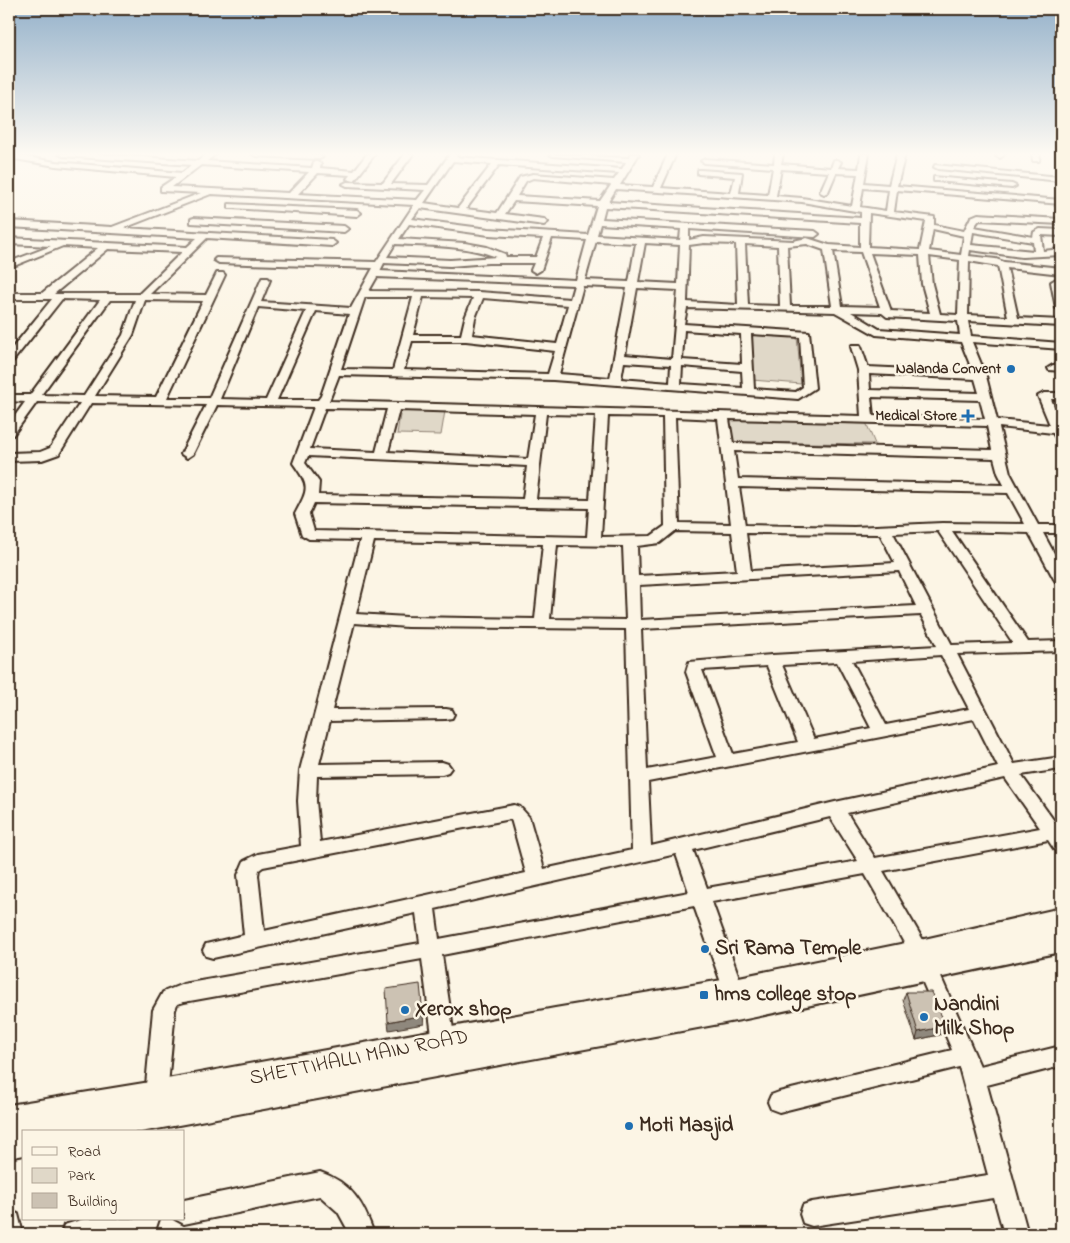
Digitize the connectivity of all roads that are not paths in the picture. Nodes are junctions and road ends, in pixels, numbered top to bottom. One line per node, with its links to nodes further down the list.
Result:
1 (159, 212): 30 (street)
2 (217, 212): 20 (street)
3 (324, 212): 15 (street)
4 (413, 212): 21 (street)
5 (468, 212): 17 (street)
6 (502, 212): 17 (street)
7 (551, 212): 17 (street); 34 (street)
8 (599, 212): 22 (street)
9 (711, 212): 18 (street)
10 (865, 212): 23 (street)
11 (873, 212): 16 (street)
12 (982, 212): 31 (street)
13 (1013, 212): 19 (street)
14 (1042, 212): 19 (street)
15 (357, 213): 29 (street)
16 (890, 214): 28 (street)
17 (499, 216)
18 (819, 218): 23 (street); 44 (street)
19 (1044, 220): 24 (street)
20 (194, 221): 26 (street); 32 (street)
21 (407, 221): 34 (street); 42 (street)
22 (597, 221): 27 (street); 37 (street)
23 (865, 221): 50 (street)
24 (1061, 221)
25 (9, 224): 30 (street)
26 (265, 224): 29 (street); 38 (street)
27 (686, 226): 44 (street); 45 (street)
28 (929, 226): 31 (street); 54 (street)
29 (344, 229): 53 (street)
30 (110, 230): 32 (street)
31 (968, 232): 40 (street); 49 (street)
32 (159, 233): 36 (street)
33 (1061, 233): 40 (street)
34 (537, 234): 35 (street)
35 (549, 234): 37 (street); 59 (street)
36 (204, 236): 38 (street); 51 (street)
37 (592, 237): 39 (street); 68 (street)
38 (250, 239): 53 (street)
39 (640, 240): 45 (street); 69 (street)
40 (1038, 240): 55 (street)
41 (9, 241): 46 (street)
42 (393, 241): 56 (street); 62 (street)
43 (740, 241): 45 (street); 47 (street); 86 (street)
44 (822, 242): 47 (street); 50 (street); 89 (street)
45 (684, 243): 70 (street)
46 (64, 244): 48 (street); 60 (street)
47 (782, 244): 88 (street)
48 (106, 246): 51 (street); 75 (street)
49 (966, 247): 55 (street); 57 (street)
50 (864, 248): 54 (street); 90 (street)
51 (188, 250): 78 (street)
52 (1061, 252): 55 (street)
53 (324, 253): 58 (street); 62 (street)
54 (924, 253): 57 (street); 92 (street)
55 (1040, 254)
56 (492, 258): 59 (street); 62 (street)
57 (965, 258): 61 (street); 93 (street)
58 (219, 260)
59 (537, 264): 66 (street)
60 (9, 265)
61 (1002, 265): 63 (street); 94 (street)
62 (378, 266): 66 (street); 71 (street)
63 (1061, 272)
64 (220, 275): 79 (street)
65 (265, 280): 83 (street)
66 (535, 281): 68 (street); 80 (street)
67 (1056, 282): 87 (street)
68 (579, 283): 69 (street); 81 (street)
69 (632, 285): 70 (street); 104 (street)
70 (682, 288): 84 (street)
71 (363, 294): 72 (street); 91 (street)
72 (419, 294): 73 (street); 98 (street)
73 (479, 295): 80 (street); 99 (street)
74 (12, 296): 75 (street); 82 (street)
75 (45, 296): 76 (street)
76 (60, 296): 77 (street); 105 (street)
77 (107, 297): 78 (street); 121 (street)
78 (142, 297): 79 (street); 122 (street)
79 (209, 298): 123 (street)
80 (528, 300): 81 (street)
81 (574, 302): 103 (street)
82 (9, 304)
83 (254, 304): 85 (street); 124 (street)
84 (682, 305): 86 (street); 96 (street)
85 (312, 308): 91 (street); 125 (street)
86 (743, 308): 88 (street)
87 (1061, 308)
88 (785, 309): 89 (street)
89 (838, 310): 90 (street); 100 (street)
90 (886, 310): 92 (street)
91 (355, 311): 109 (street)
92 (936, 318): 93 (street)
93 (963, 319): 94 (street); 100 (street)
94 (1014, 322): 95 (street)
95 (1061, 323)
96 (679, 327): 97 (street); 106 (street)
97 (746, 330): 107 (street); 117 (street)
98 (408, 338): 99 (street); 110 (street)
99 (466, 338): 103 (street)
100 (966, 338): 101 (street); 111 (street)
101 (1061, 346)
102 (856, 347): 108 (street)
103 (561, 348): 112 (street)
104 (620, 358): 106 (street); 113 (street)
105 (9, 359)
106 (676, 362): 107 (street); 114 (street)
107 (748, 368): 115 (street)
108 (863, 370): 111 (street); 116 (street)
109 (334, 372): 110 (street); 126 (street)
110 (398, 373): 112 (street)
111 (980, 376): 119 (street)
112 (553, 377): 113 (street)
113 (615, 382): 114 (street)
114 (675, 387): 115 (street)
115 (749, 393): 117 (street)
116 (865, 393): 119 (street); 133 (street)
117 (798, 396): 132 (street)
118 (1061, 396): 136 (street)
119 (986, 397): 134 (street)
120 (9, 398): 121 (street)
121 (33, 399): 122 (street); 135 (street)
122 (87, 400): 123 (street); 142 (street)
123 (160, 401): 124 (street)
124 (213, 402): 125 (street); 139 (street)
125 (270, 404): 126 (street)
126 (321, 404): 127 (street); 138 (street)
127 (394, 406): 128 (street); 141 (street)
128 (541, 410): 129 (street); 143 (street)
129 (602, 412): 130 (street); 148 (street)
130 (668, 414): 131 (street); 149 (street)
131 (723, 416): 132 (street); 137 (street)
132 (802, 418): 133 (street)
133 (867, 420): 134 (street)
134 (993, 423): 136 (street); 140 (street)
135 (9, 432)
136 (1060, 432)
137 (727, 447): 140 (street); 144 (street)
138 (303, 452): 141 (street); 146 (street)
139 (187, 454)
140 (1000, 454): 145 (street)
141 (380, 455): 143 (street)
142 (9, 457)
143 (535, 463): 147 (street)
144 (732, 483): 145 (street); 151 (street)
145 (1012, 488): 152 (street)
146 (310, 499): 147 (street); 155 (street)
147 (529, 502): 148 (street)
148 (596, 504): 157 (street)
149 (672, 527): 151 (street); 158 (street)
150 (942, 527): 152 (street); 154 (street); 168 (street)
151 (737, 528): 154 (street); 160 (street)
152 (1034, 529): 153 (street); 161 (street)
153 (1061, 529)
154 (884, 530): 159 (street)
155 (368, 537): 156 (street); 164 (street)
156 (550, 541): 157 (street); 165 (street)
157 (594, 542): 158 (street)
158 (630, 542): 162 (street)
159 (902, 567): 160 (street); 163 (street)
160 (745, 576): 162 (street)
161 (1061, 579)
162 (632, 581): 166 (street)
163 (924, 610): 166 (street); 169 (street)
164 (348, 618): 165 (street); 174 (street)
165 (542, 624): 166 (street)
166 (632, 625): 182 (street)
167 (1061, 646): 168 (street)
168 (1023, 647): 169 (street)
169 (945, 650): 170 (street); 172 (street)
170 (842, 656): 171 (street); 175 (street)
171 (772, 660): 176 (street); 177 (street)
172 (979, 713): 175 (street); 181 (street)
173 (446, 714): 174 (street)
174 (323, 716): 180 (street)
175 (881, 731): 176 (street)
176 (808, 745): 177 (street)
177 (727, 761): 182 (street)
178 (1061, 763): 181 (street)
179 (442, 768): 180 (street)
180 (309, 770): 186 (street)
181 (1009, 771): 183 (street); 184 (street)
182 (639, 778): 187 (street)
183 (835, 809): 185 (street); 188 (street)
184 (1058, 836): 188 (street)
185 (682, 845): 187 (street); 190 (street)
186 (312, 850): 189 (street); 194 (street)
187 (642, 855): 189 (street)
188 (870, 865): 190 (street); 197 (street)
189 (537, 878): 191 (street)
190 (700, 897): 195 (street); 198 (street)
191 (424, 903): 194 (street); 195 (street)
192 (1061, 919): 197 (main road, SHETTIHALLI MAIN ROAD)
193 (1061, 940): 197 (main road, SHETTIHALLI MAIN ROAD)
194 (255, 941): 196 (street)
195 (432, 949): 199 (street); 203 (street)
196 (213, 950)
197 (924, 961): 198 (main road, SHETTIHALLI MAIN ROAD); 200 (street); 206 (main road, SHETTIHALLI MAIN ROAD)
198 (734, 991): 199 (main road, SHETTIHALLI MAIN ROAD)
199 (444, 1043): 203 (main road, SHETTIHALLI MAIN ROAD)
200 (965, 1056): 202 (street); 204 (street)
201 (1061, 1056): 202 (street)
202 (974, 1078): 209 (street)
203 (156, 1096): 205 (main road, SHETTIHALLI MAIN ROAD)
204 (778, 1102)
205 (9, 1120)
206 (72, 1130)
207 (22, 1139): 208 (main road)
208 (9, 1142)
209 (1002, 1185): 211 (street); 217 (street)
210 (185, 1212): 216 (street)
211 (812, 1214)
212 (142, 1220): 215 (street)
213 (9, 1222): 214 (street)
214 (11, 1234)
215 (73, 1234)
216 (362, 1234)
217 (1016, 1234)

